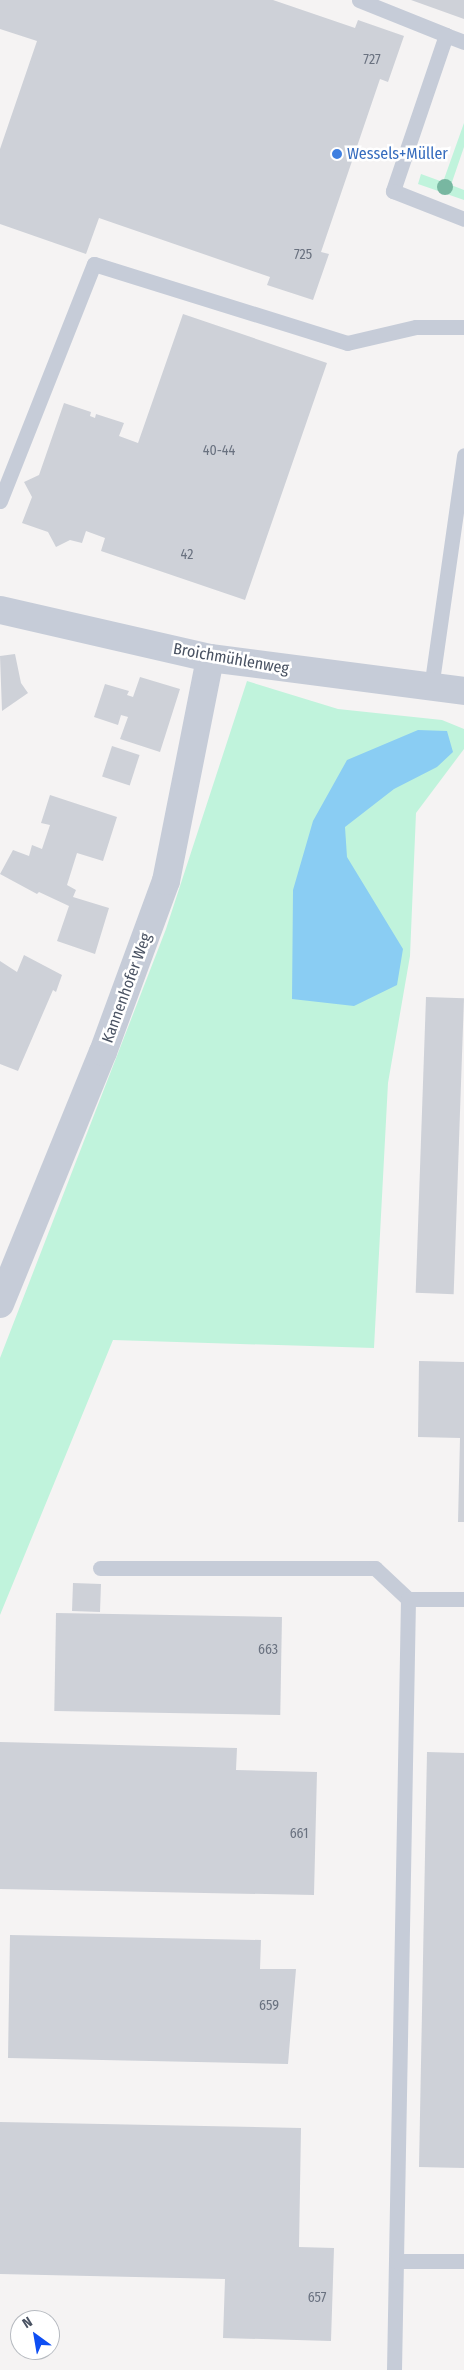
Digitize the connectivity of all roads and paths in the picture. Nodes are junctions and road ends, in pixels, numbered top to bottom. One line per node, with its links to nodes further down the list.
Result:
1 (360, 0): 2 (lane)
2 (446, 35): 3 (lane); 4 (lane)
3 (464, 42)
4 (464, 219)
5 (464, 327): 7 (lane)
6 (464, 455): 10 (lane)
7 (0, 501)
8 (0, 610): 9 (street, Broichmühlenweg)
9 (210, 658): 10 (street, Broichmühlenweg); 12 (street, Kannenhofer Weg)
10 (430, 688): 11 (street, Broichmühlenweg)
11 (464, 691)
12 (0, 1304)
13 (100, 1568): 14 (lane)
14 (408, 1599): 15 (lane); 16 (lane)
15 (464, 1599)
16 (396, 2261): 17 (lane); 18 (lane)
17 (464, 2261)
18 (394, 2370)

